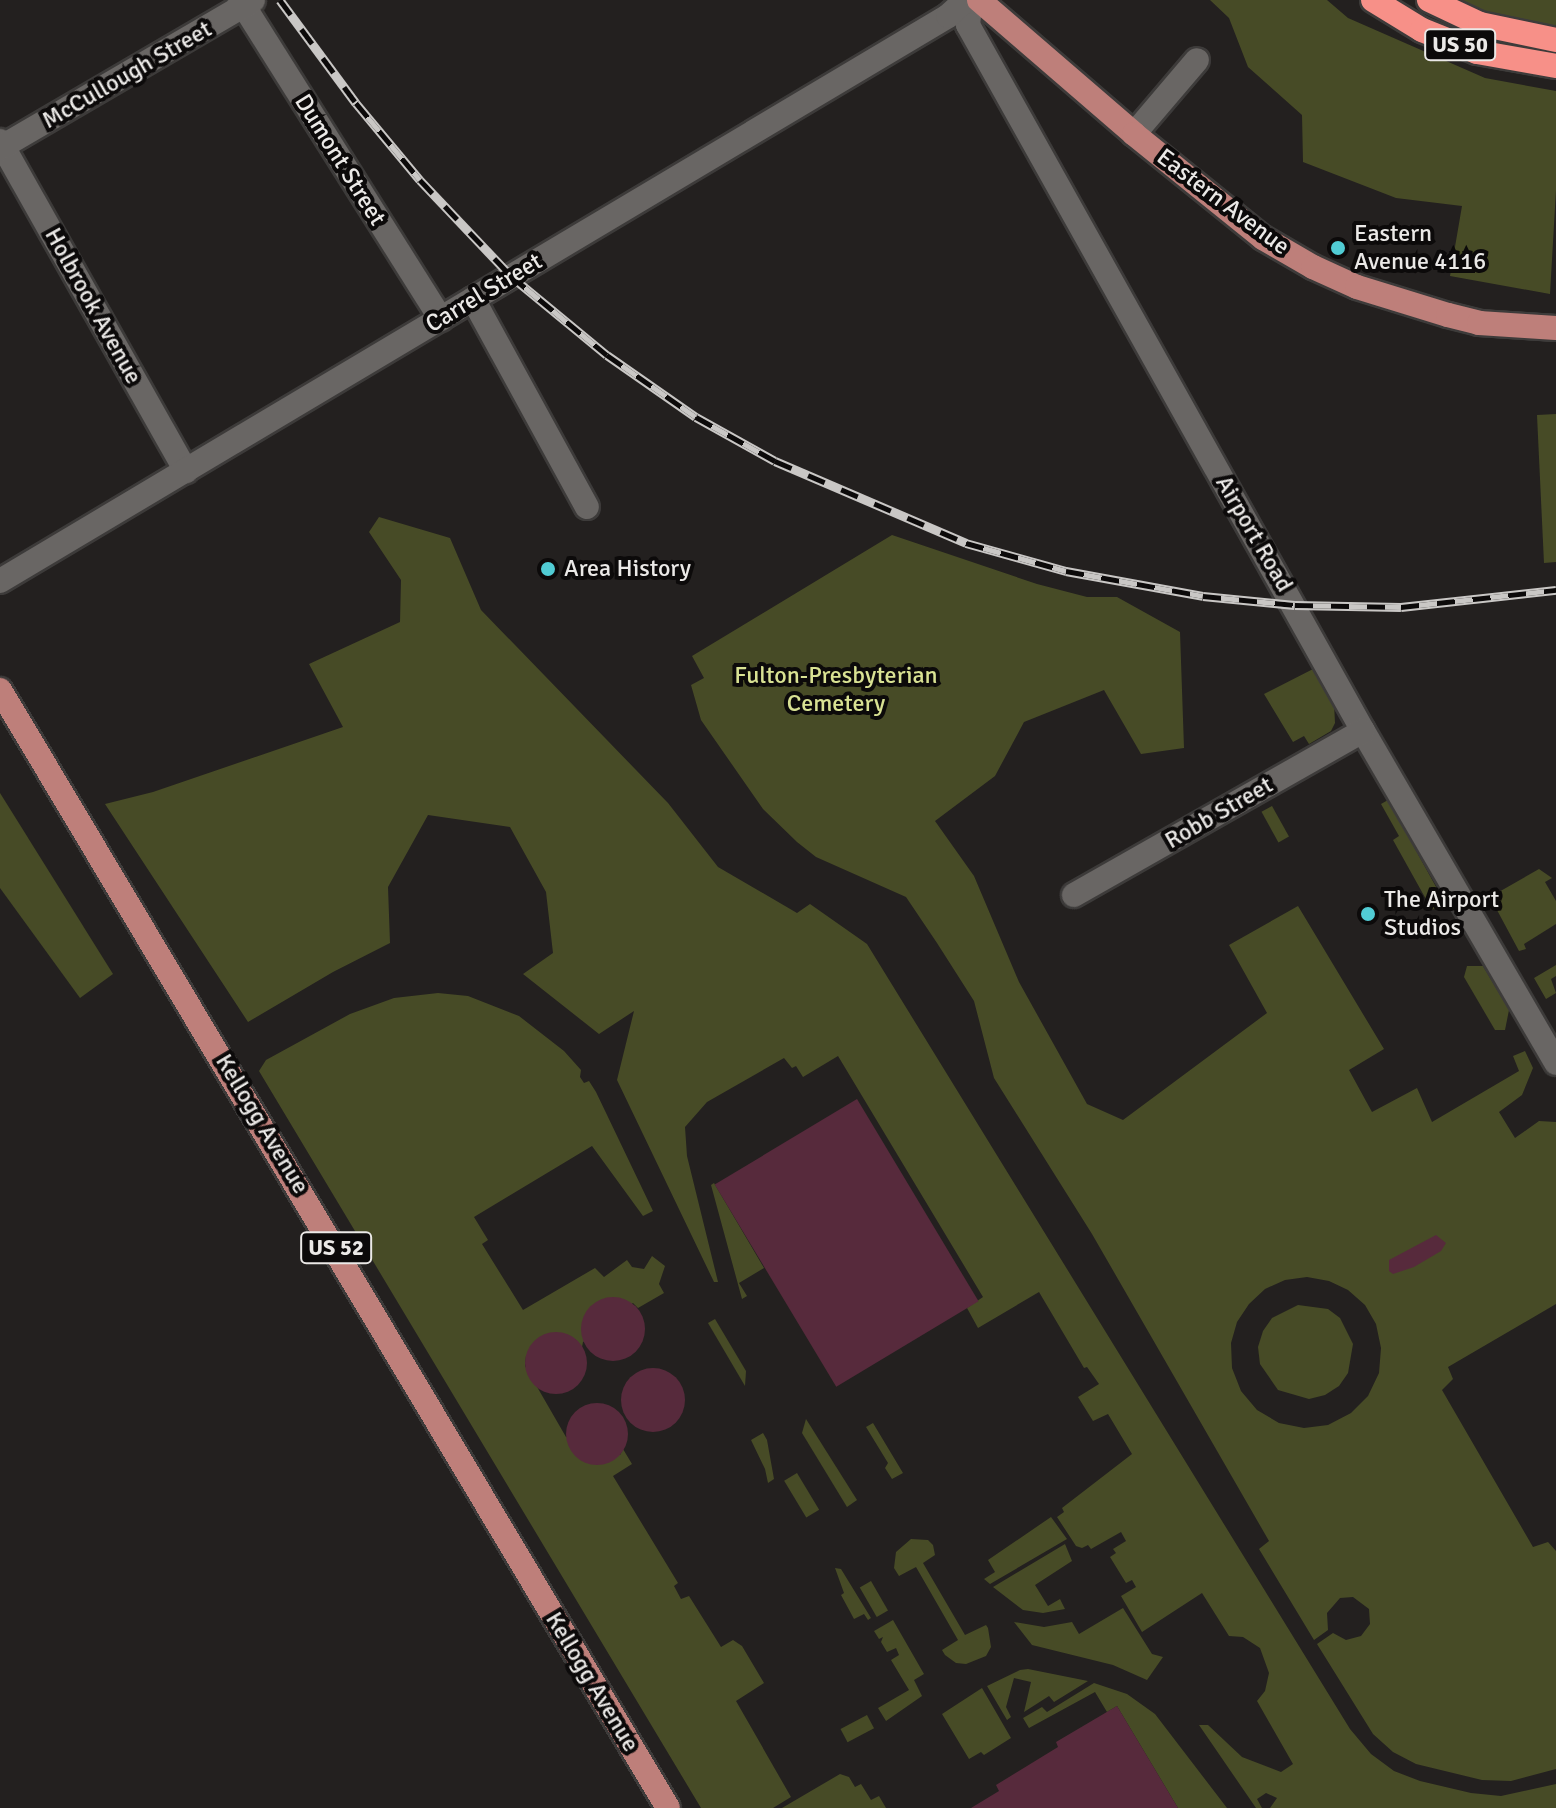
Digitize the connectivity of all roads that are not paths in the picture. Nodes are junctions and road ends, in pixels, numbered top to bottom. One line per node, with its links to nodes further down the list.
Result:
1 (968, 0): 11 (street, Carrel Street); 18 (street, Airport Road)
2 (979, 0): 9 (main road, Eastern Avenue)
3 (1373, 0): 8 (highway, US 50)
4 (1429, 0): 6 (highway, US 50)
5 (246, 2): 10 (street, McCullough Street); 12 (street, Dumont Street)
6 (1556, 40)
7 (1197, 60): 9 (street)
8 (1556, 66)
9 (1134, 134): 13 (main road, Eastern Avenue)
10 (1, 145): 14 (street, Holbrook Avenue)
11 (473, 299): 12 (street, Carrel Street); 15 (street)
12 (441, 319): 14 (street, Carrel Street)
13 (1556, 328)
14 (186, 471): 16 (street, Carrel Street)
15 (587, 507)
16 (0, 581)
17 (0, 690): 21 (main road, Kellogg Avenue / US 52)
18 (1363, 731): 19 (street, Robb Street); 20 (street, Airport Road)
19 (1074, 895)
20 (1556, 1063)
21 (668, 1808)

